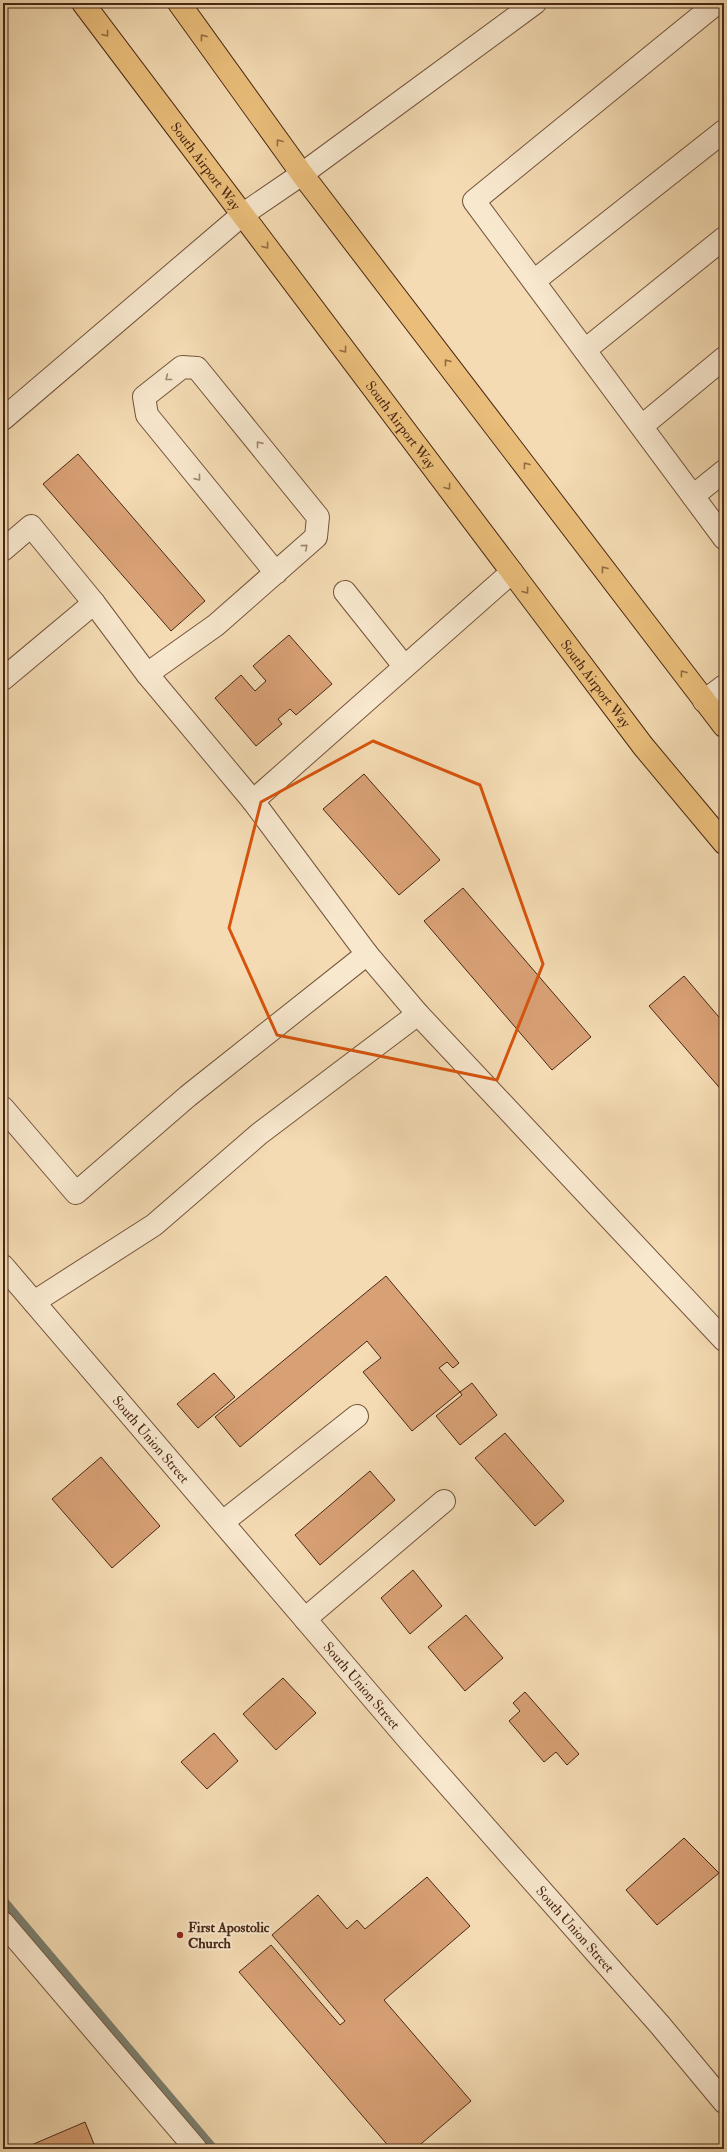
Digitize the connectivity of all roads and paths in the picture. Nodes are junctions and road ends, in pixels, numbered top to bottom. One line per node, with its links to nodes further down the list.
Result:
1 (83, 3): 7 (main road, South Airport Way, one-way to 7)
2 (179, 3): 6 (main road, one-way to 2)
3 (535, 3): 6 (street)
4 (717, 3): 9 (street)
5 (724, 131): 9 (street)
6 (302, 174): 7 (street); 26 (main road, one-way to 6)
7 (242, 215): 12 (street); 18 (main road, South Airport Way, one-way to 18)
8 (724, 238): 10 (street)
9 (534, 281): 10 (street)
10 (585, 350): 13 (street)
11 (724, 358): 13 (street)
12 (3, 420)
13 (642, 426): 15 (street)
14 (724, 471): 15 (street)
15 (693, 496): 16 (street)
16 (724, 538)
17 (3, 550): 21 (street)
18 (512, 572): 22 (street); 29 (main road, South Airport Way, one-way to 29)
19 (276, 573): 19 (street, one-way to 19); 24 (street)
20 (345, 592): 22 (street)
21 (94, 603): 23 (street); 24 (street)
22 (404, 666): 28 (street)
23 (6, 671)
24 (147, 674): 28 (street)
25 (724, 686): 26 (street)
26 (704, 701): 27 (main road)
27 (724, 726)
28 (253, 801): 30 (street)
29 (724, 843)
30 (367, 954): 31 (street); 32 (street)
31 (418, 1014): 34 (street); 35 (street)
32 (3, 1108)
33 (3, 1266): 34 (street, South Union Street)
34 (34, 1302): 38 (street, South Union Street)
35 (724, 1340)
36 (357, 1416): 38 (street)
37 (444, 1501): 39 (street)
38 (223, 1522): 39 (street, South Union Street)
39 (305, 1619): 41 (street, South Union Street)
40 (3, 1923): 42 (street)
41 (724, 2102)
42 (196, 2149)

